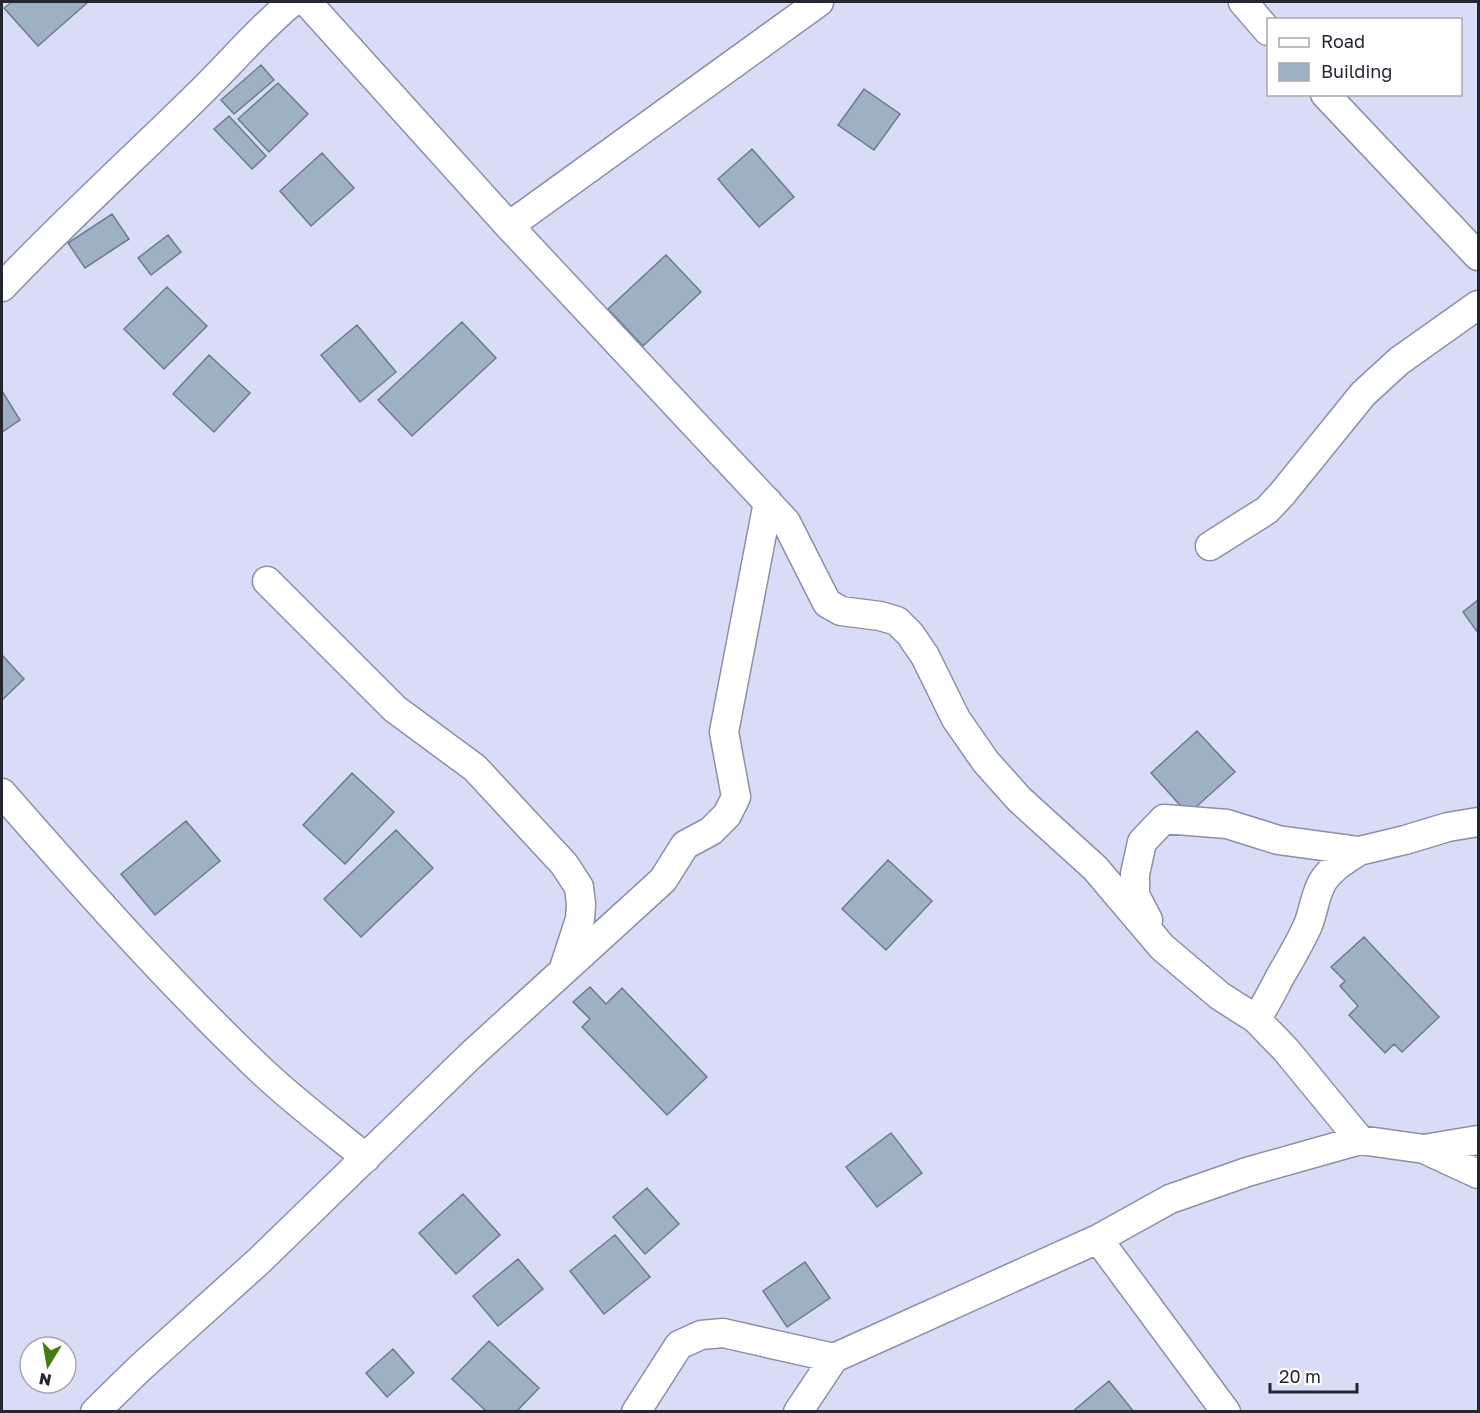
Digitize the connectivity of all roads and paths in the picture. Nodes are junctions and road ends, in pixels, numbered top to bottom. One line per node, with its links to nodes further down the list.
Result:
1 (292, 2): 9 (street)
2 (308, 2): 7 (street)
3 (819, 2): 7 (street)
4 (1243, 2): 5 (street)
5 (1267, 29)
6 (1327, 96): 8 (street)
7 (509, 226): 11 (street)
8 (1479, 256)
9 (2, 287)
10 (1479, 305): 12 (street)
11 (768, 502): 17 (street); 18 (street)
12 (1210, 546)
13 (267, 581): 18 (street)
14 (2, 793): 23 (street)
15 (1479, 822): 16 (street)
16 (1359, 851): 17 (street); 19 (street)
17 (1162, 946): 19 (street)
18 (563, 970): 23 (street)
19 (1256, 1019): 20 (street)
20 (1359, 1140): 22 (street); 25 (street)
21 (1479, 1140): 22 (street)
22 (1424, 1149): 24 (street)
23 (366, 1158): 27 (street)
24 (1479, 1174)
25 (1098, 1239): 26 (street); 30 (street)
26 (834, 1358): 28 (street); 29 (street)
27 (94, 1412)
28 (636, 1412)
29 (798, 1412)
30 (1226, 1412)

